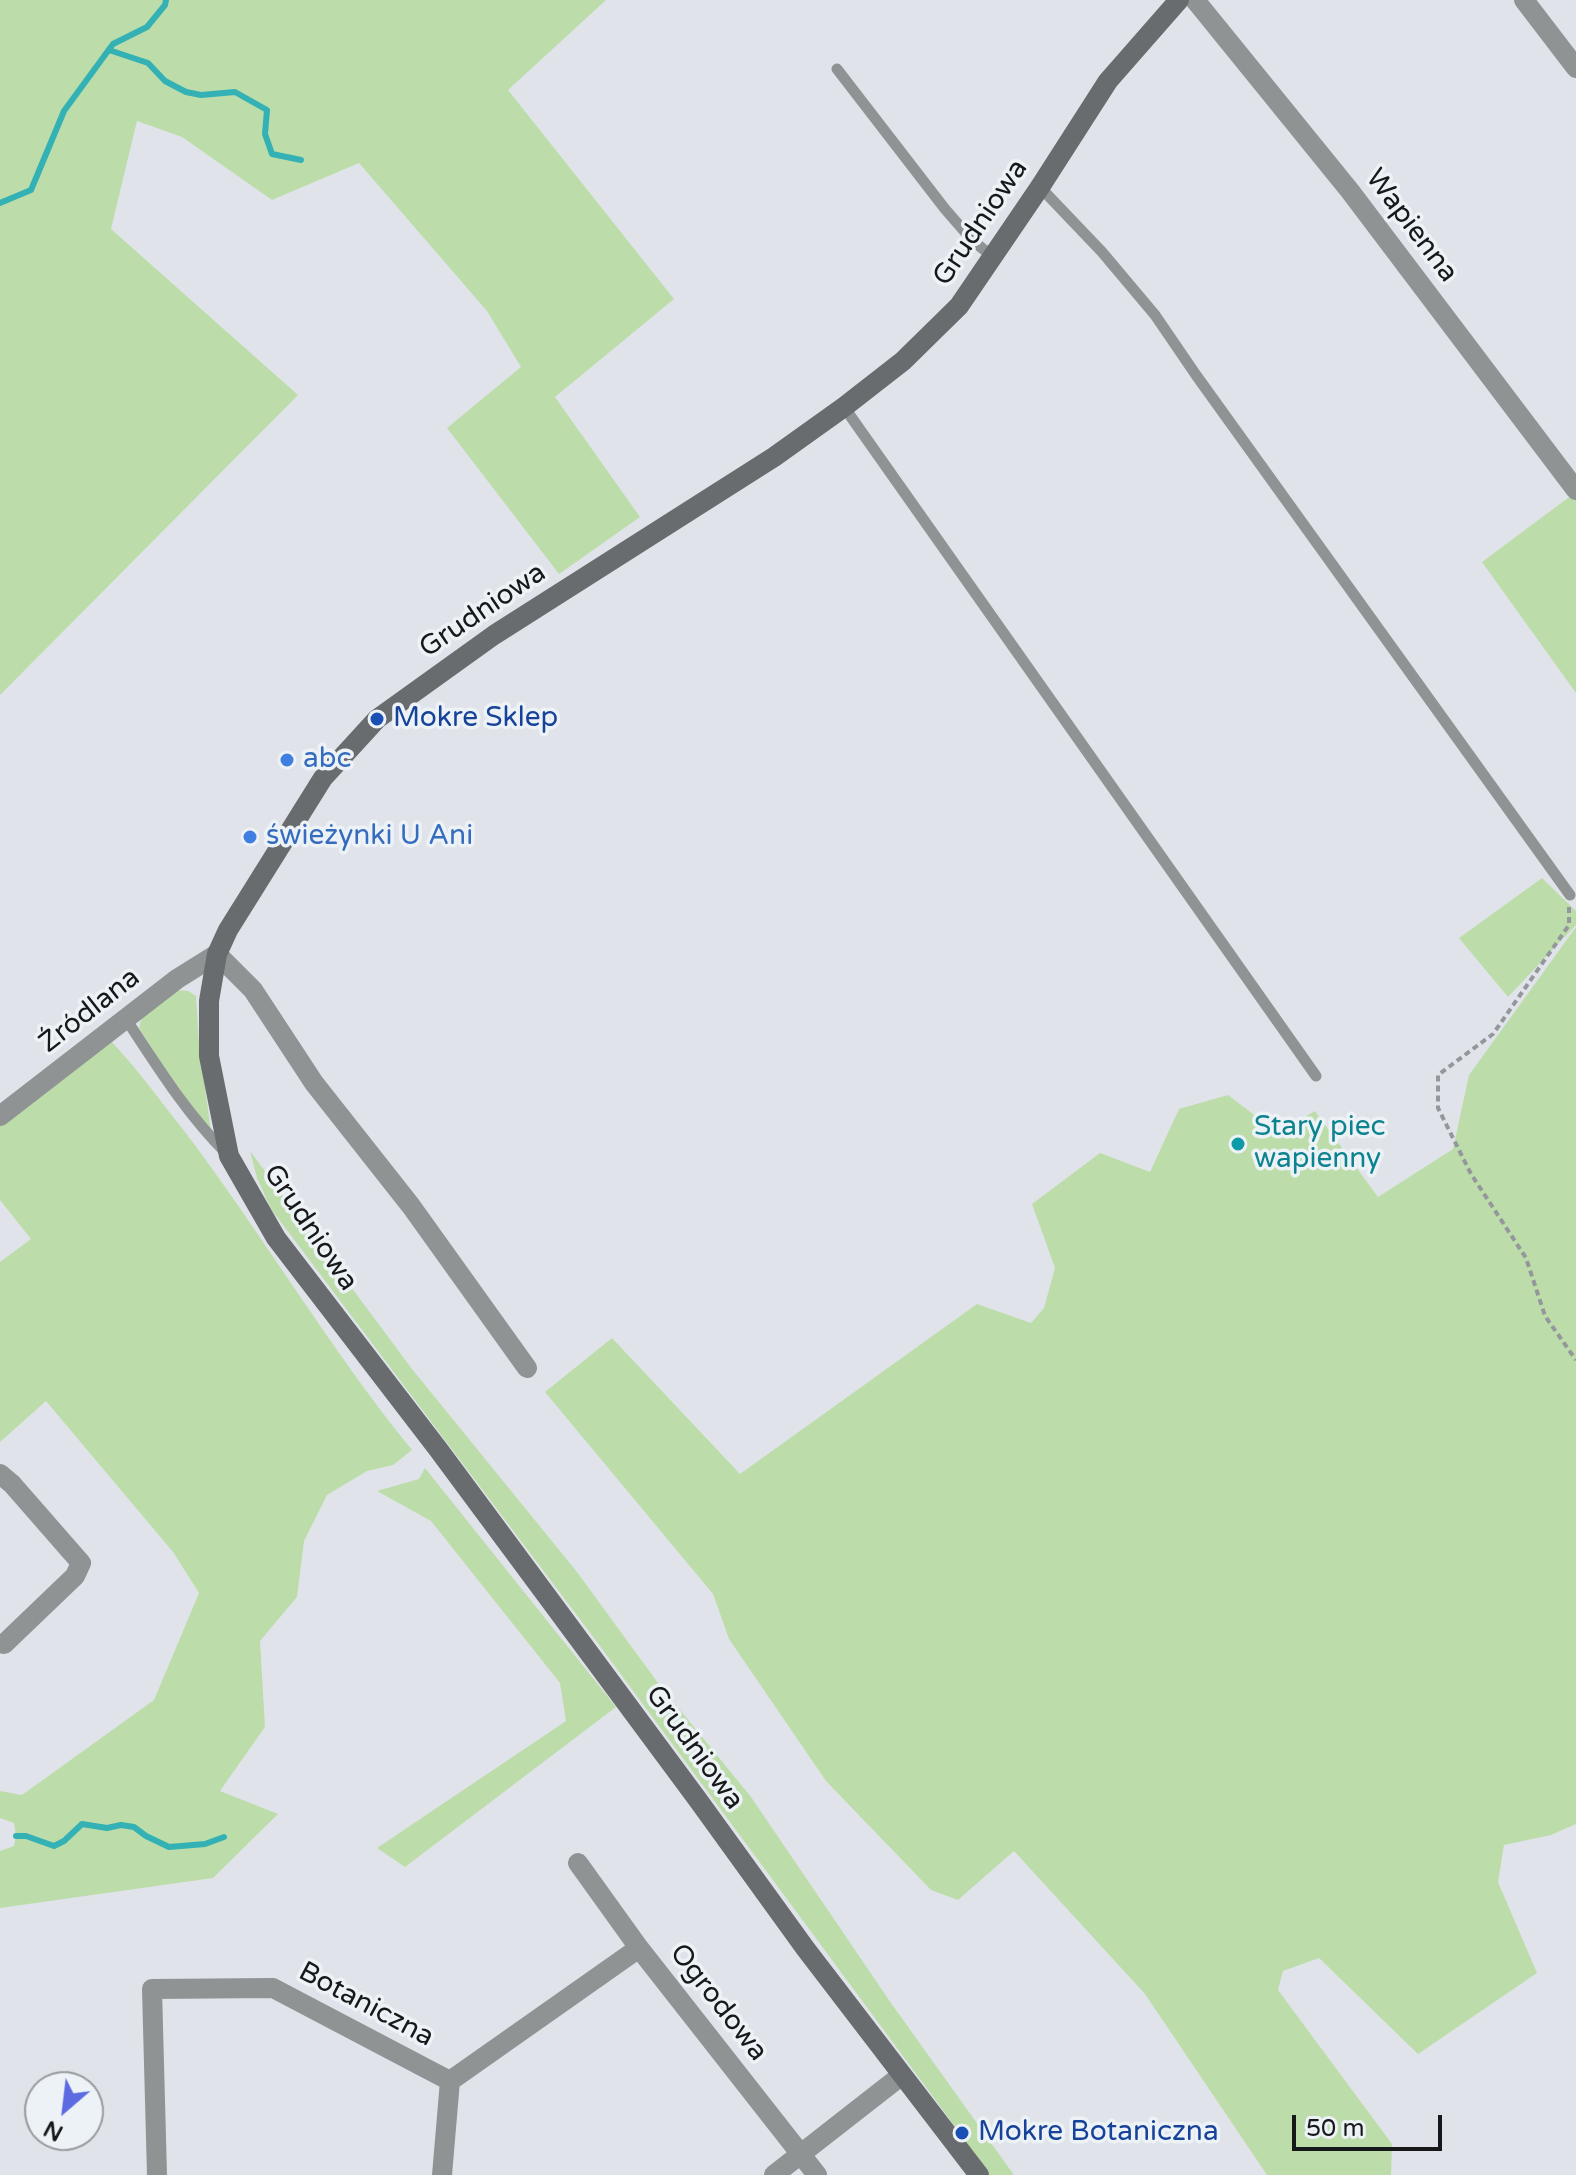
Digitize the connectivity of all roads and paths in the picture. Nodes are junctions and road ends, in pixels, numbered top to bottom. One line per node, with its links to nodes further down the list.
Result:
1 (1179, 0): 6 (street, Grudniowa)
2 (1195, 0): 9 (street, Wapienna)
3 (1524, 0): 4 (street)
4 (1576, 68)
5 (837, 69): 7 (lane)
6 (1040, 187): 7 (street, Grudniowa); 10 (lane)
7 (993, 257): 8 (street, Grudniowa)
8 (844, 407): 11 (street, Grudniowa); 13 (lane)
9 (1576, 490)
10 (1570, 895): 16 (path)
11 (217, 954): 12 (street, Źródlana); 15 (street, Grudniowa); 17 (street)
12 (126, 1019): 14 (street, Źródlana); 15 (lane)
13 (1316, 1076)
14 (0, 1116)
15 (229, 1156): 22 (street, Grudniowa)
16 (1576, 1360)
17 (527, 1368)
18 (0, 1474): 19 (street)
19 (4, 1644)
20 (578, 1863): 21 (street, Ogrodowa)
21 (639, 1948): 23 (street, Botaniczna); 24 (street, Ogrodowa)
22 (902, 2075): 24 (street); 29 (street, Grudniowa)
23 (450, 2081): 25 (street, Botaniczna); 26 (street, Botaniczna)
24 (802, 2154): 27 (street); 28 (street, Ogrodowa)
25 (157, 2175)
26 (442, 2175)
27 (774, 2175)
28 (817, 2175)
29 (979, 2175)

